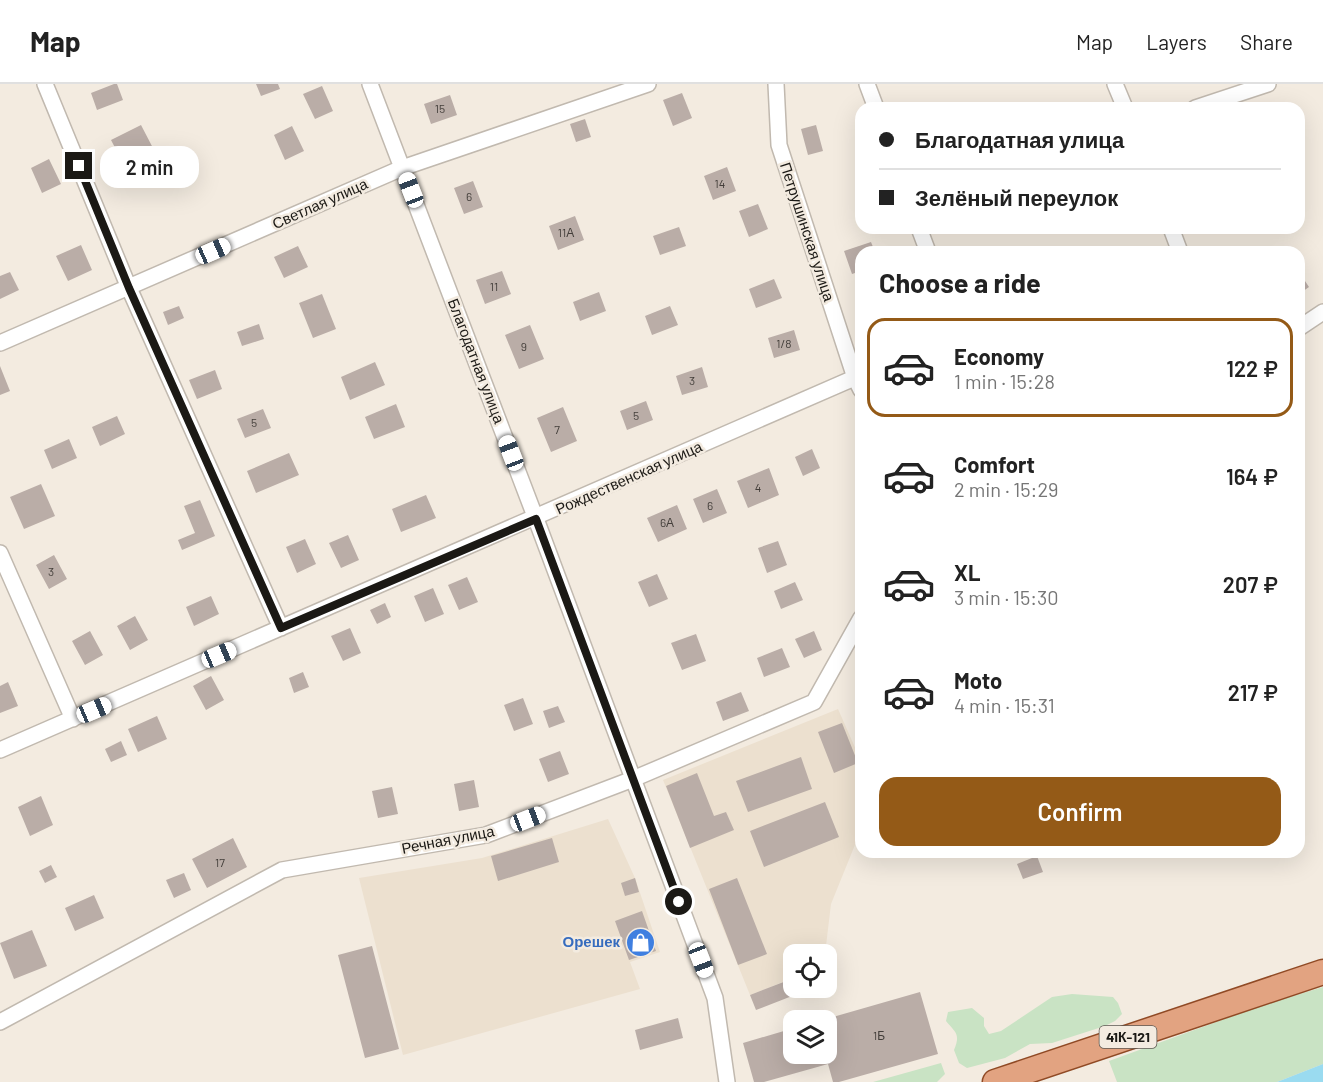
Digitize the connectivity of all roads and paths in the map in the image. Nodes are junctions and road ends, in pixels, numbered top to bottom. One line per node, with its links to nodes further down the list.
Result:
1 (45, 84): 12 (street)
2 (370, 84): 11 (street, Благодатная улица)
3 (648, 84): 11 (street, Светлая улица)
4 (776, 84): 16 (street, Петрушинская улица)
5 (867, 84): 8 (street)
6 (1115, 84): 9 (street)
7 (1268, 84): 10 (street)
8 (874, 102)
9 (1122, 102)
10 (1213, 102)
11 (402, 168): 12 (street, Светлая улица); 18 (street, Благодатная улица)
12 (129, 288): 15 (street, Светлая улица); 20 (street)
13 (1323, 312): 14 (street)
14 (1305, 324)
15 (0, 343)
16 (855, 369)
17 (855, 383): 18 (street, Рождественская улица)
18 (536, 519): 20 (street, Рождественская улица); 24 (street, Благодатная улица)
19 (0, 553): 22 (street)
20 (281, 628): 22 (street, Рождественская улица)
21 (855, 629): 24 (street, Речная улица)
22 (73, 719): 23 (street, Рождественская улица)
23 (0, 750)
24 (633, 779): 26 (street, Речная улица); 27 (street, Благодатная улица)
25 (1323, 972): 28 (main road, 41К-121)
26 (0, 1022)
27 (727, 1082)
28 (995, 1082)

